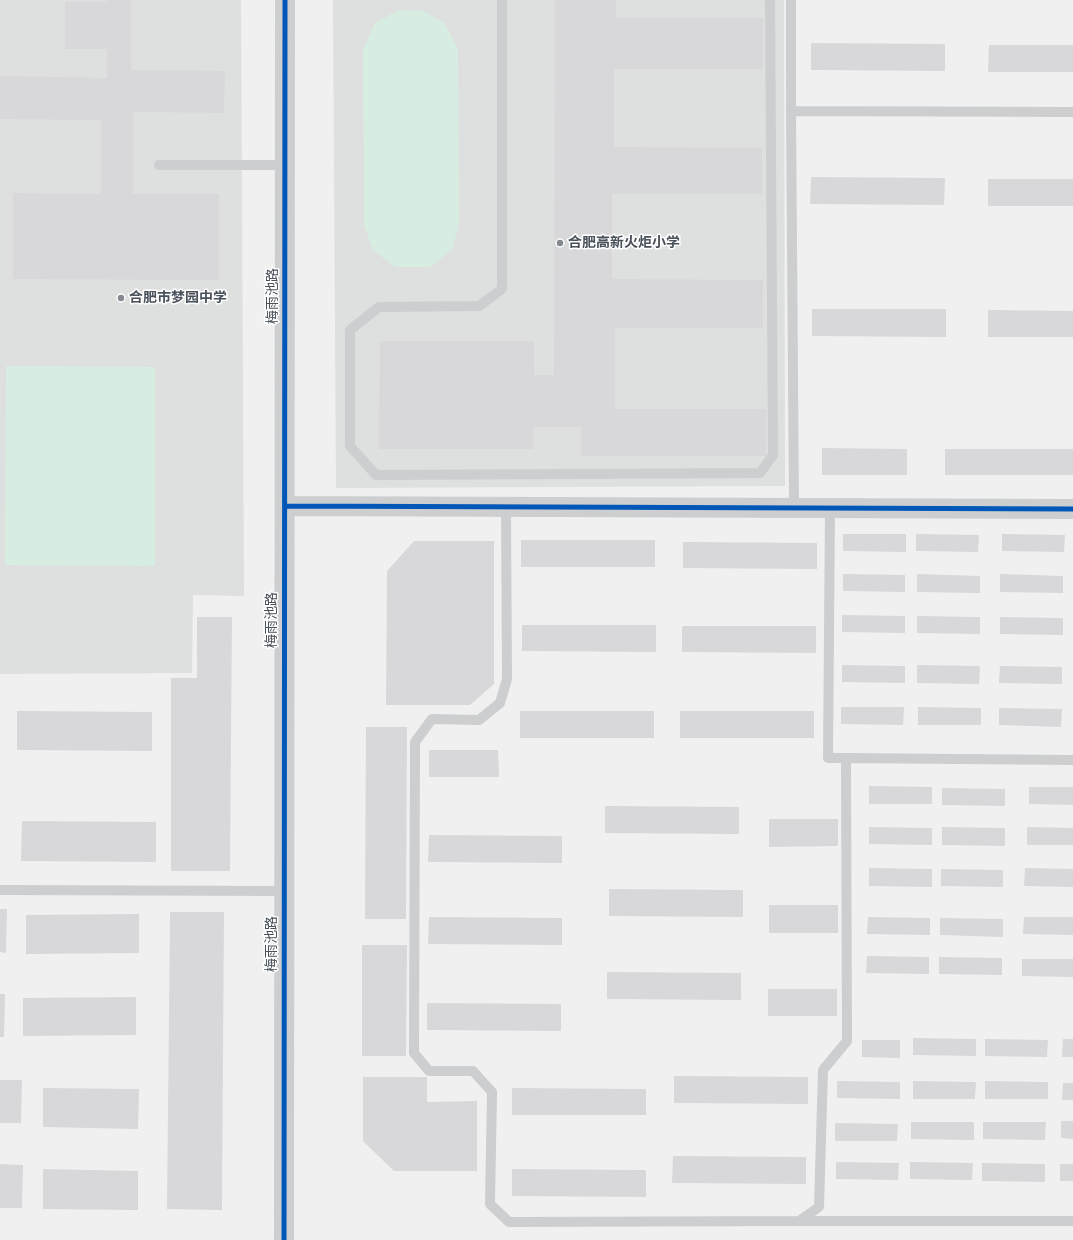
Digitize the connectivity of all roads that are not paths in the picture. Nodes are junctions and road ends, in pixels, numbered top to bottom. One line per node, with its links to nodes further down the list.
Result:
1 (285, 0): 8 (street, 梅雨池路)
2 (502, 0): 3 (lane)
3 (770, 0)
4 (791, 0): 5 (lane)
5 (791, 111): 6 (lane); 11 (lane)
6 (1073, 112)
7 (159, 165): 8 (lane)
8 (285, 165): 9 (street, 梅雨池路)
9 (285, 506): 10 (street); 17 (street, 梅雨池路)
10 (506, 507): 11 (street); 18 (lane)
11 (794, 508): 12 (street)
12 (830, 508): 13 (street); 14 (lane)
13 (1073, 510)
14 (846, 758): 15 (lane); 18 (lane)
15 (1073, 760)
16 (0, 890): 17 (lane)
17 (284, 891): 20 (street, 梅雨池路)
18 (799, 1221): 19 (lane)
19 (1073, 1221)
20 (284, 1240)

